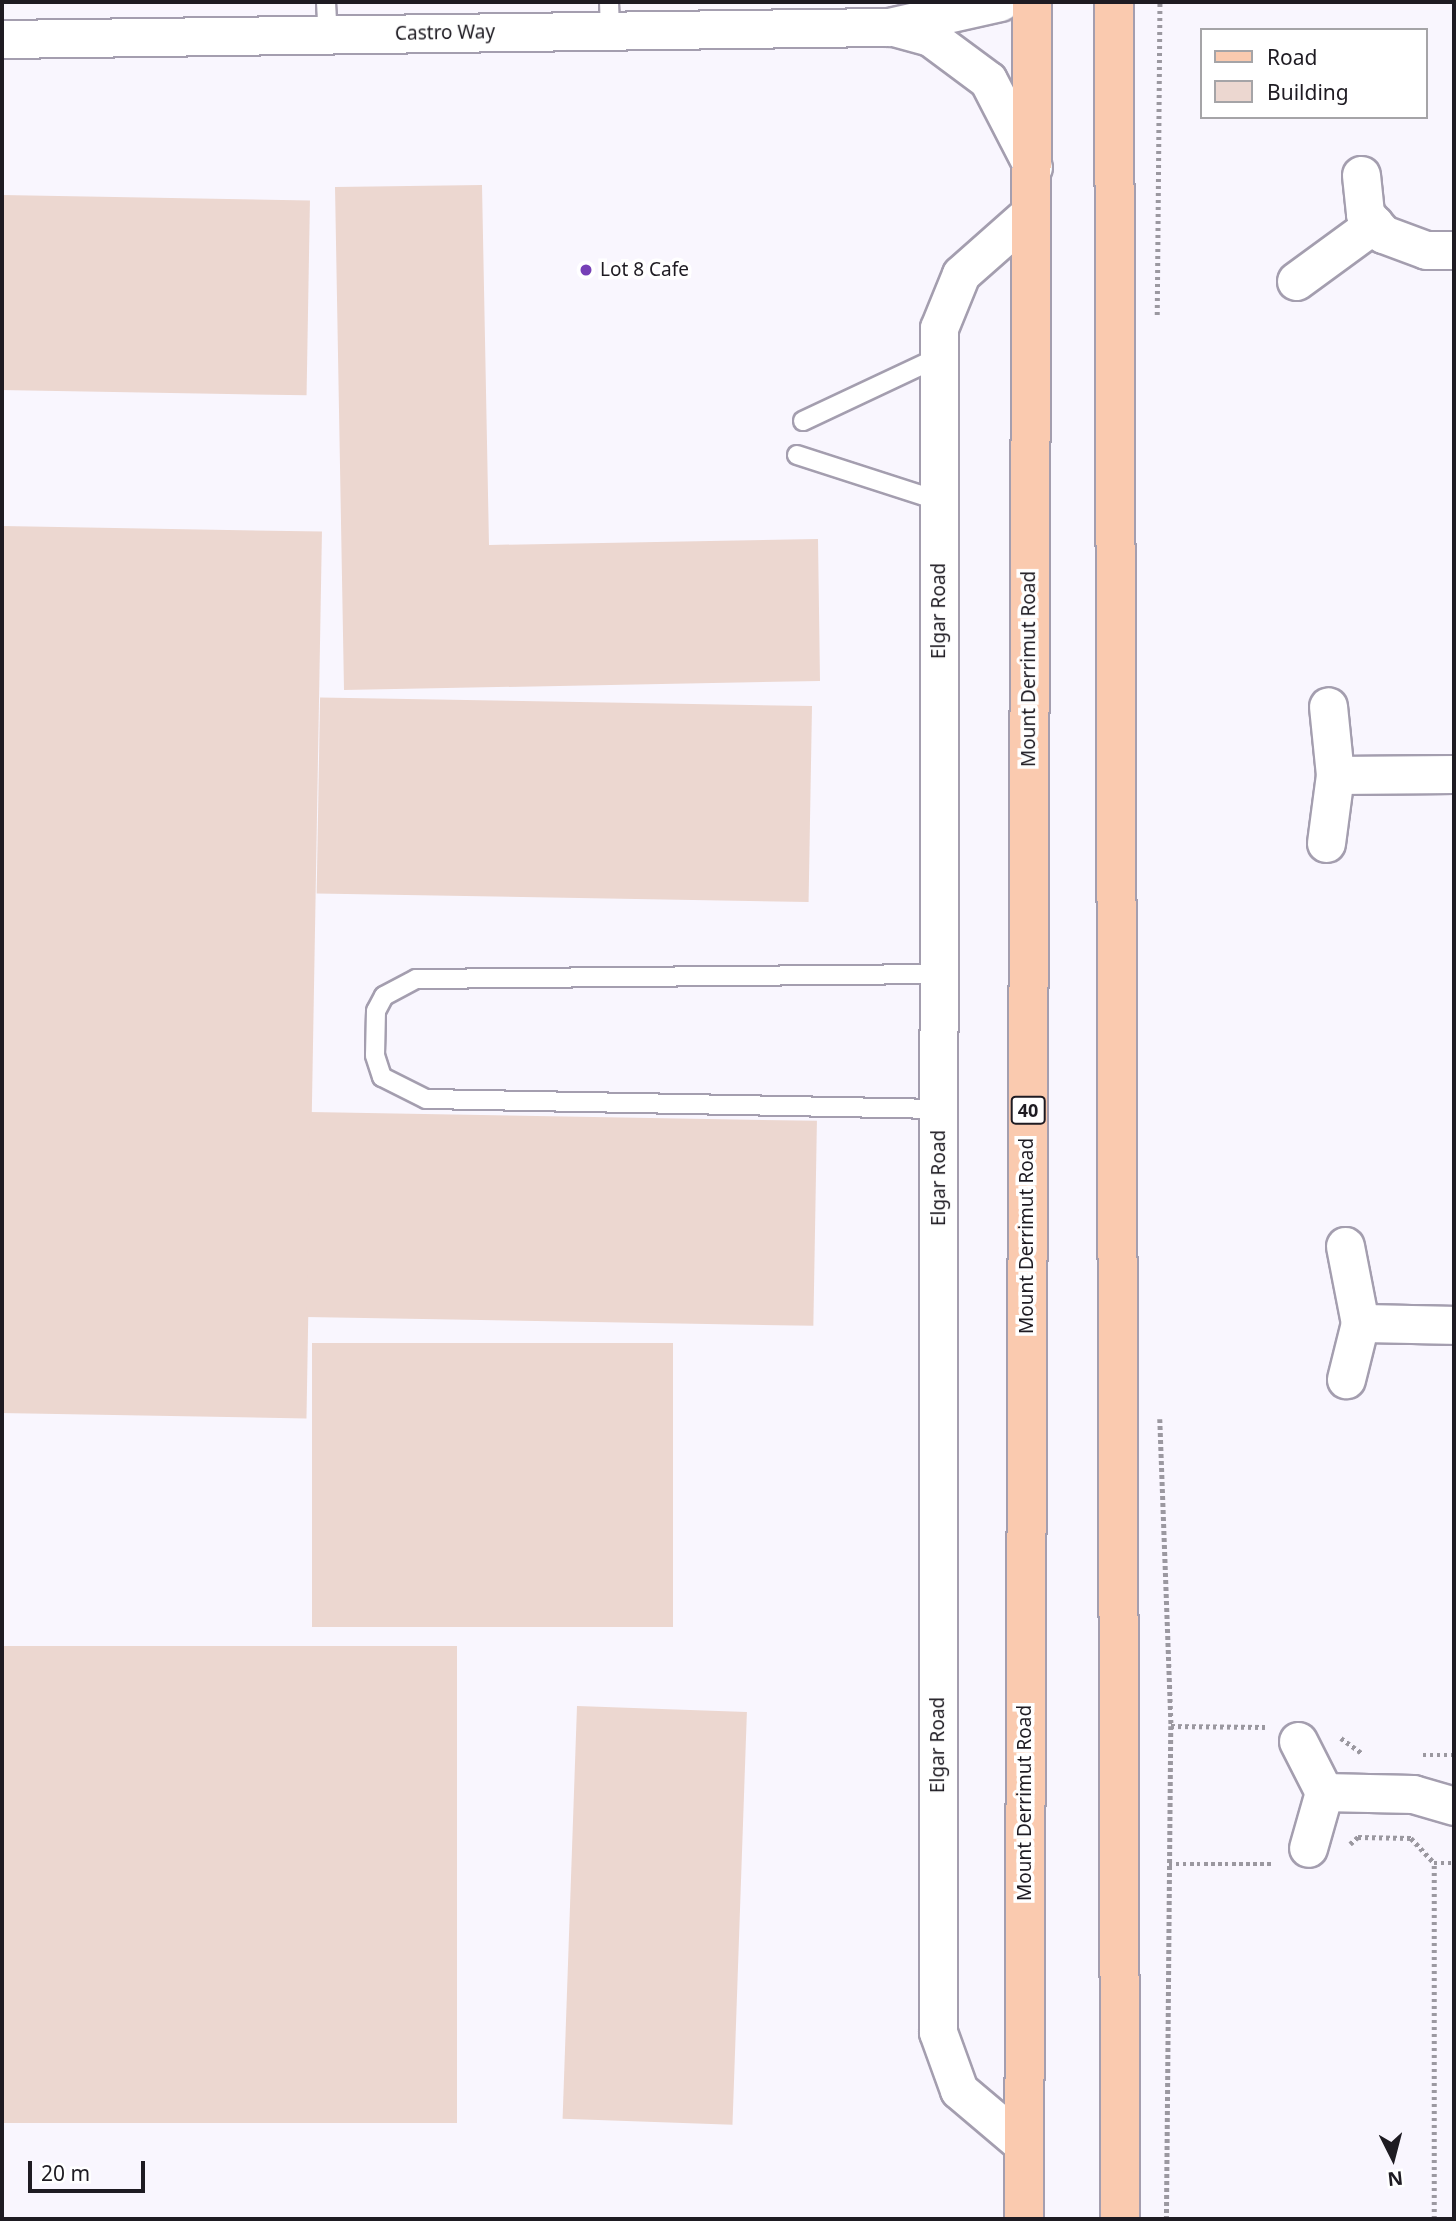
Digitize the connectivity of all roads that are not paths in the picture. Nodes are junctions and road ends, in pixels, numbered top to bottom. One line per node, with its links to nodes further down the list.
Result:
1 (1000, 2): 6 (street, Castro Way)
2 (1032, 2): 8 (main road, Mount Derrimut Road / 40)
3 (1114, 2): 34 (main road)
4 (609, 16): 5 (street, Castro Way); 6 (street, Castro Way)
5 (327, 18): 7 (street, Castro Way)
6 (889, 27): 8 (street, Castro Way)
7 (2, 39)
8 (1033, 167): 10 (main road, Mount Derrimut Road / 40)
9 (1361, 175): 11 (street)
10 (1030, 213): 14 (street, Elgar Road); 32 (main road, Mount Derrimut Road / 40)
11 (1374, 224): 12 (street); 13 (street)
12 (1454, 250)
13 (1296, 281)
14 (939, 358): 15 (lane); 17 (street, Elgar Road)
15 (803, 421)
16 (797, 455): 17 (lane)
17 (940, 501): 22 (street, Elgar Road)
18 (1328, 706): 20 (street)
19 (1454, 774): 20 (street)
20 (1335, 775): 21 (street)
21 (1326, 843)
22 (939, 974): 23 (street, Elgar Road); 23 (lane)
23 (939, 1109): 32 (street, Elgar Road)
24 (1345, 1246): 25 (street)
25 (1360, 1323): 26 (street); 27 (street)
26 (1454, 1325)
27 (1346, 1379)
28 (1301, 1732): 29 (street)
29 (1324, 1792): 30 (street); 31 (street)
30 (1454, 1806)
31 (1307, 1856)
32 (1024, 2145): 33 (main road, Mount Derrimut Road / 40)
33 (1024, 2219)
34 (1120, 2219)

